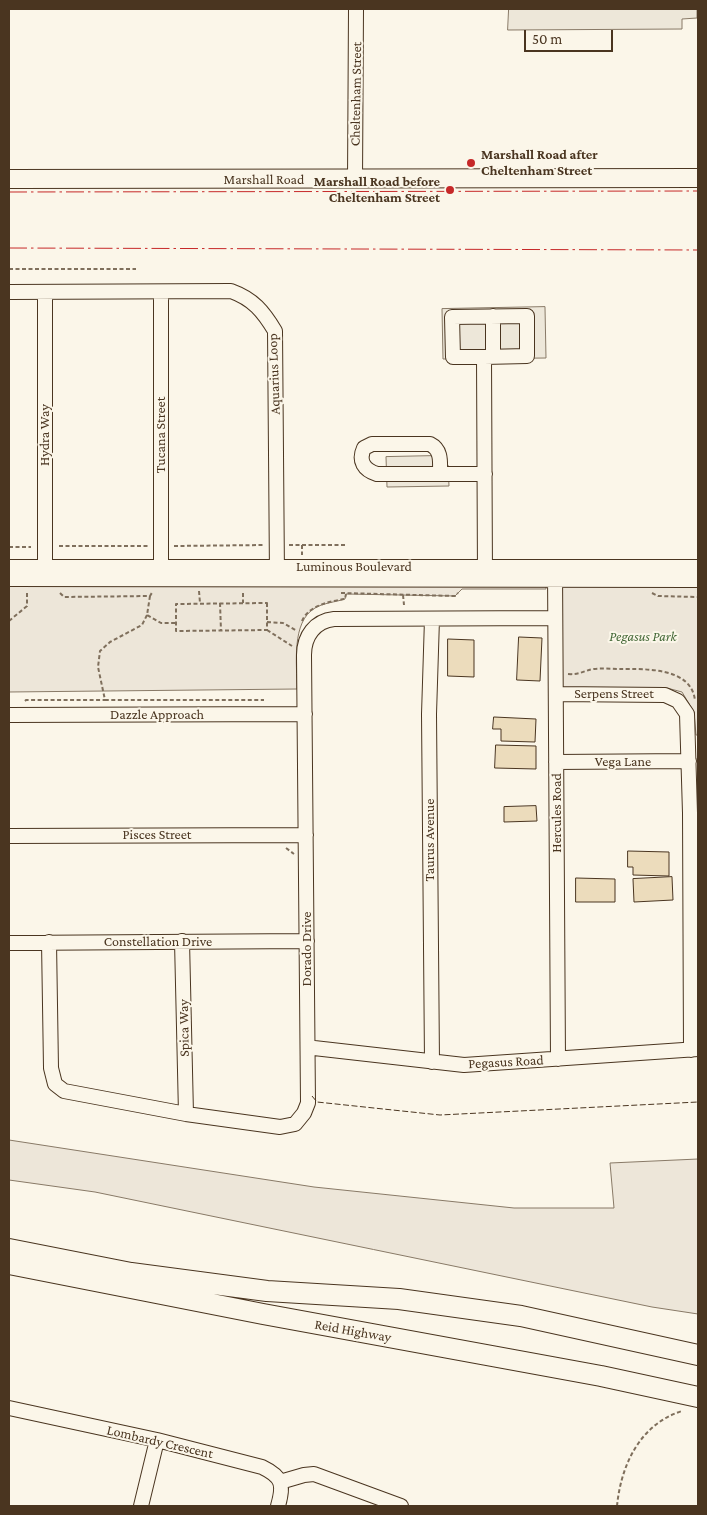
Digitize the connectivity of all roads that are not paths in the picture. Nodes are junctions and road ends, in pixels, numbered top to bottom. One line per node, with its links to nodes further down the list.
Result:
1 (356, 9): 4 (street, Cheltenham Street)
2 (698, 178): 4 (main road, Marshall Road)
3 (9, 179): 4 (main road, Marshall Road)
4 (355, 180)
5 (9, 292): 6 (street, Aquarius Loop)
6 (45, 292): 7 (street, Aquarius Loop); 14 (street, Hydra Way)
7 (161, 292): 15 (street, Tucana Street); 16 (street, Aquarius Loop)
8 (493, 316): 9 (street); 9 (street); 9 (street)
9 (489, 356): 11 (street)
10 (440, 474): 10 (street); 11 (street)
11 (485, 474): 17 (street)
12 (9, 567): 14 (street, Luminous Boulevard)
13 (698, 567): 18 (street, Luminous Boulevard)
14 (45, 573): 15 (street, Luminous Boulevard); 19 (street, Luminous Boulevard)
15 (161, 573): 16 (street, Luminous Boulevard)
16 (277, 573): 17 (street, Luminous Boulevard)
17 (485, 574): 18 (street, Luminous Boulevard)
18 (555, 574): 20 (street, Luminous Boulevard); 21 (street, Hercules Road)
19 (9, 579)
20 (698, 580)
21 (555, 618): 22 (street, Dorado Drive); 23 (street, Hercules Road)
22 (432, 619): 24 (street, Dorado Drive); 39 (street, Taurus Avenue)
23 (556, 694): 26 (street, Serpens Street); 27 (street, Hercules Road)
24 (305, 714): 25 (street, Dazzle Approach); 30 (street, Dorado Drive)
25 (9, 715)
26 (693, 745): 28 (street, Serpens Street)
27 (556, 762): 28 (street, Vega Lane); 38 (street, Hercules Road)
28 (689, 762): 29 (street, Serpens Street)
29 (694, 813): 37 (street, Serpens Street)
30 (306, 835): 31 (street, Pisces Street); 32 (street, Dorado Drive)
31 (9, 836)
32 (307, 941): 35 (street, Constellation Drive); 40 (street, Dorado Drive)
33 (9, 942): 34 (street, Constellation Drive)
34 (49, 942): 35 (street, Constellation Drive); 40 (street, Dorado Drive)
35 (182, 942): 40 (street, Spica Way)
36 (314, 1048): 39 (street, Pegasus Road)
37 (694, 1050): 38 (street, Pegasus Road)
38 (558, 1059): 39 (street, Pegasus Road)
39 (432, 1062)
40 (186, 1114)
41 (9, 1249): 43 (highway)
42 (9, 1264): 46 (highway, Reid Highway)
43 (521, 1316): 44 (highway); 45 (highway)
44 (698, 1346)
45 (698, 1355)
46 (691, 1403)
47 (9, 1408): 48 (street, Lombardy Crescent)
48 (157, 1440): 49 (street, Lombardy Crescent); 50 (street)
49 (280, 1482): 51 (street); 52 (street)
50 (141, 1506)
51 (278, 1506)
52 (401, 1506)

